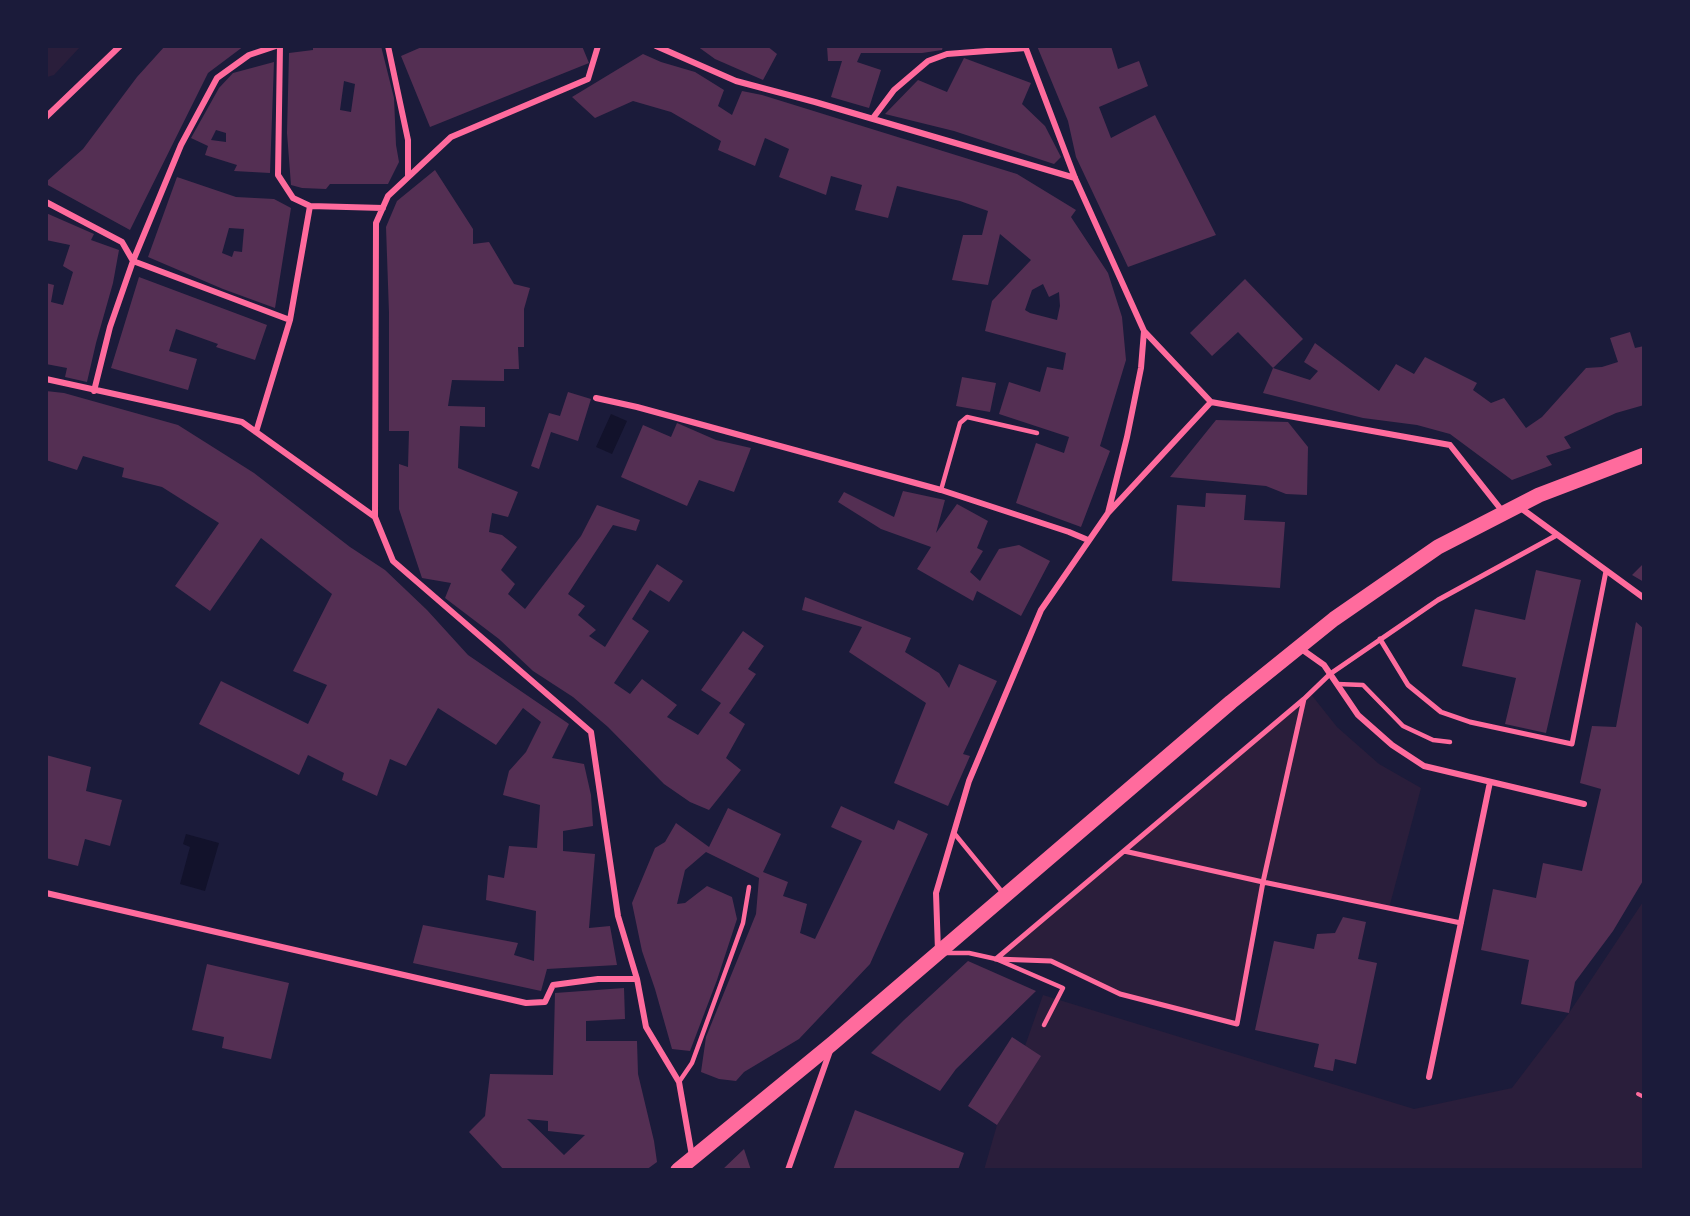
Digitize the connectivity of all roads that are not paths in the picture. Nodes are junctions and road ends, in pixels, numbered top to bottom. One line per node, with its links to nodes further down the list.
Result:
1 (120, 46): 7 (street)
2 (278, 46): 12 (street); 14 (street)
3 (388, 46): 9 (street)
4 (598, 46): 9 (street)
5 (656, 46): 8 (street)
6 (1025, 47): 8 (street); 10 (street)
7 (46, 117)
8 (873, 118): 10 (street)
9 (408, 177): 13 (street)
10 (1075, 178): 16 (street)
11 (46, 202): 14 (street)
12 (310, 206): 13 (street); 15 (street)
13 (382, 207): 27 (street)
14 (133, 261): 15 (street); 18 (street)
15 (290, 320): 21 (street)
16 (1144, 331): 20 (street); 26 (street)
17 (46, 379): 18 (street)
18 (94, 391): 21 (street)
19 (596, 398): 24 (street)
20 (1211, 402): 25 (street); 26 (street)
21 (256, 432): 27 (street)
22 (1037, 433): 24 (lane)
23 (1644, 455): 25 (main road)
24 (941, 490): 29 (street)
25 (1510, 509): 28 (street); 33 (main road)
26 (1108, 513): 29 (street)
27 (375, 517): 49 (street)
28 (1557, 535): 30 (street); 32 (street)
29 (1088, 540): 40 (street)
30 (1606, 571): 31 (street); 32 (street)
31 (1644, 598)
32 (1380, 639): 34 (street)
33 (1299, 647): 34 (street); 45 (main road)
34 (1330, 674): 35 (street); 36 (street)
35 (1337, 684): 37 (lane); 38 (street)
36 (1304, 699): 41 (street); 42 (street)
37 (1450, 742)
38 (1490, 782): 39 (street); 46 (street)
39 (1584, 804)
40 (954, 833): 45 (lane); 47 (street)
41 (1124, 851): 42 (street); 48 (street)
42 (1263, 882): 46 (street); 48 (street)
43 (749, 887): 53 (lane)
44 (46, 893): 49 (street)
45 (1005, 895): 47 (main road)
46 (1461, 923): 52 (street)
47 (938, 952): 48 (lane); 51 (main road)
48 (996, 959): 50 (lane)
49 (637, 979): 53 (street)
50 (1044, 1025)
51 (833, 1043): 54 (main road); 56 (street)
52 (1430, 1077)
53 (679, 1082): 54 (street)
54 (692, 1156): 55 (main road)
55 (678, 1170)
56 (788, 1170)

